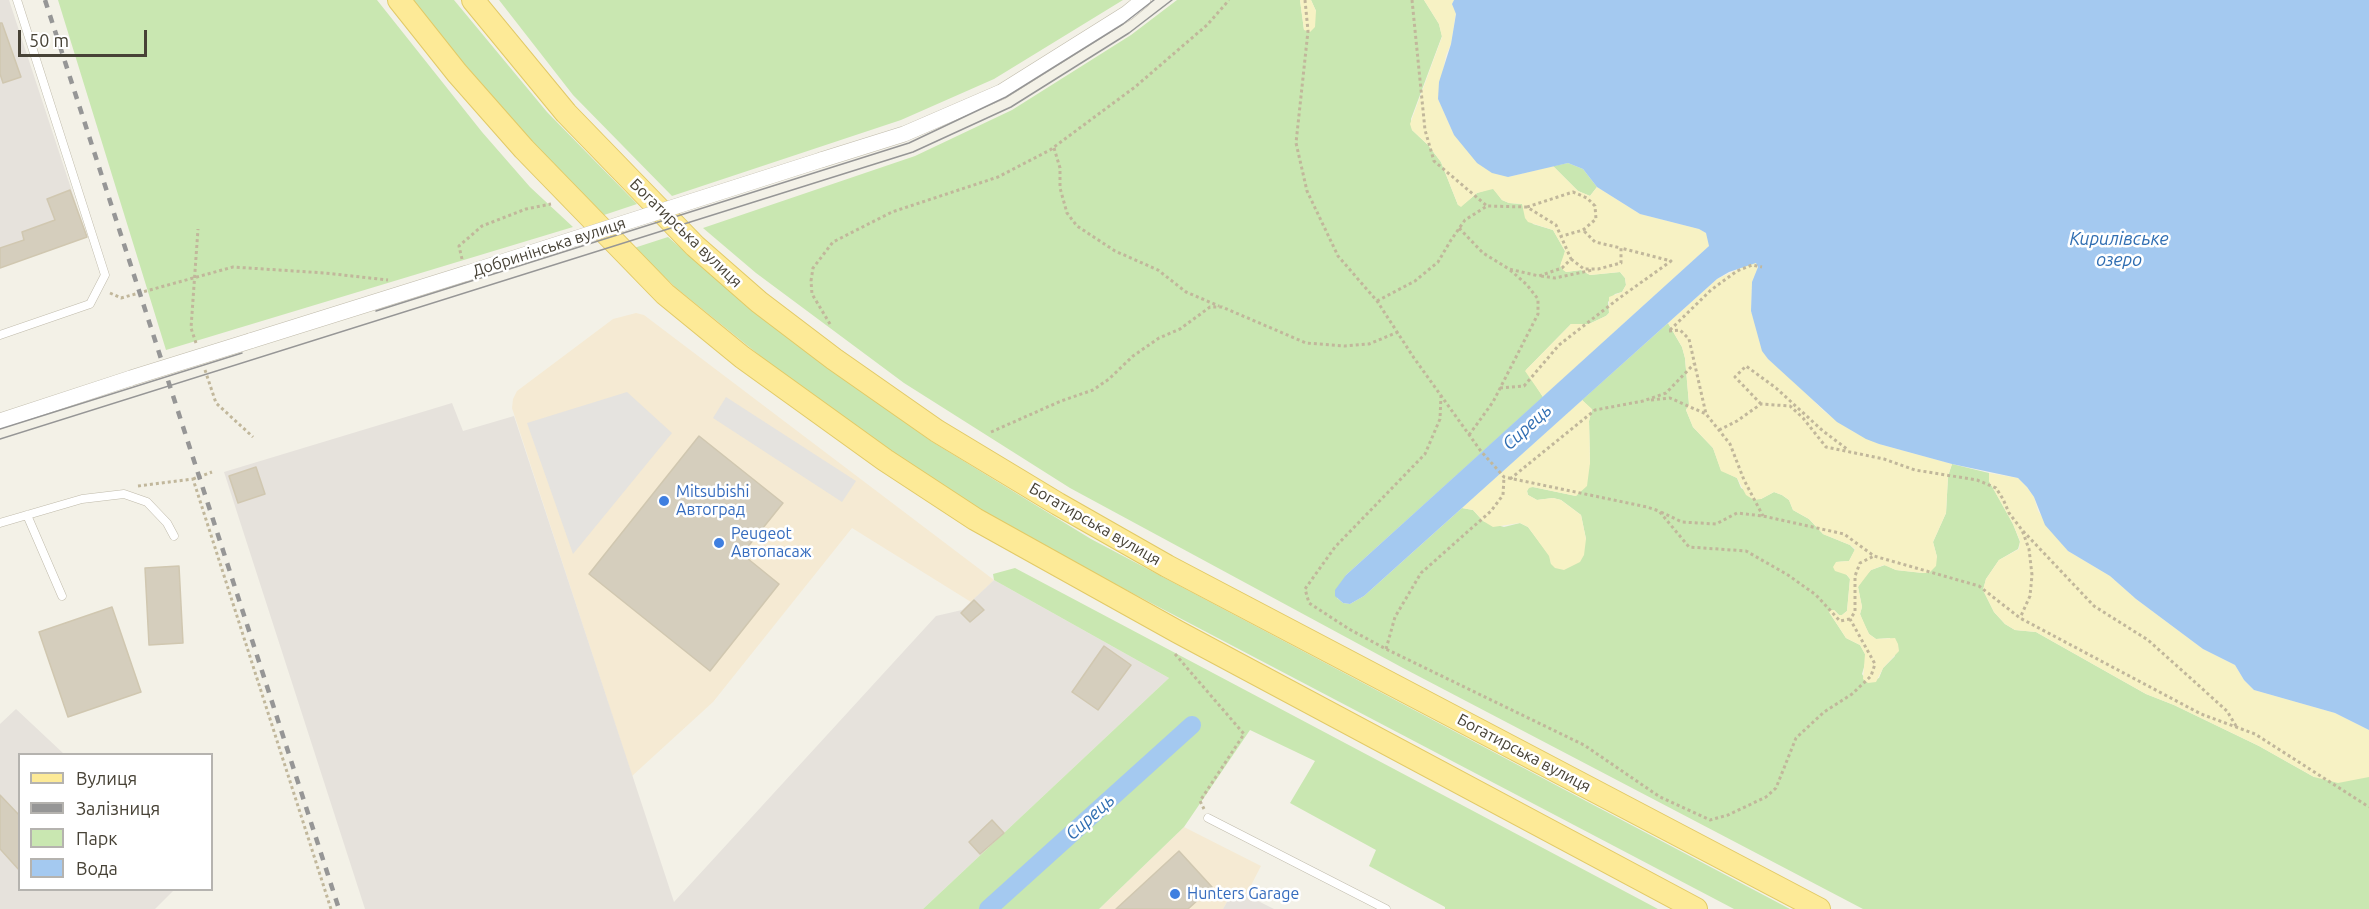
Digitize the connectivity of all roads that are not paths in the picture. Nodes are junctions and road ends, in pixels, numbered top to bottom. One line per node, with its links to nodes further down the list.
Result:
1 (17, 0): 5 (lane)
2 (399, 0): 12 (main road)
3 (473, 0): 14 (main road, Богатирська вулиця)
4 (1143, 0): 6 (street, Добринінська вулиця, bridge)
5 (0, 335)
6 (0, 421)
7 (27, 515): 8 (lane); 9 (lane); 10 (lane)
8 (0, 523)
9 (174, 536)
10 (62, 596)
11 (1208, 818): 13 (lane)
12 (1685, 906)
13 (1386, 909)
14 (1819, 909)

